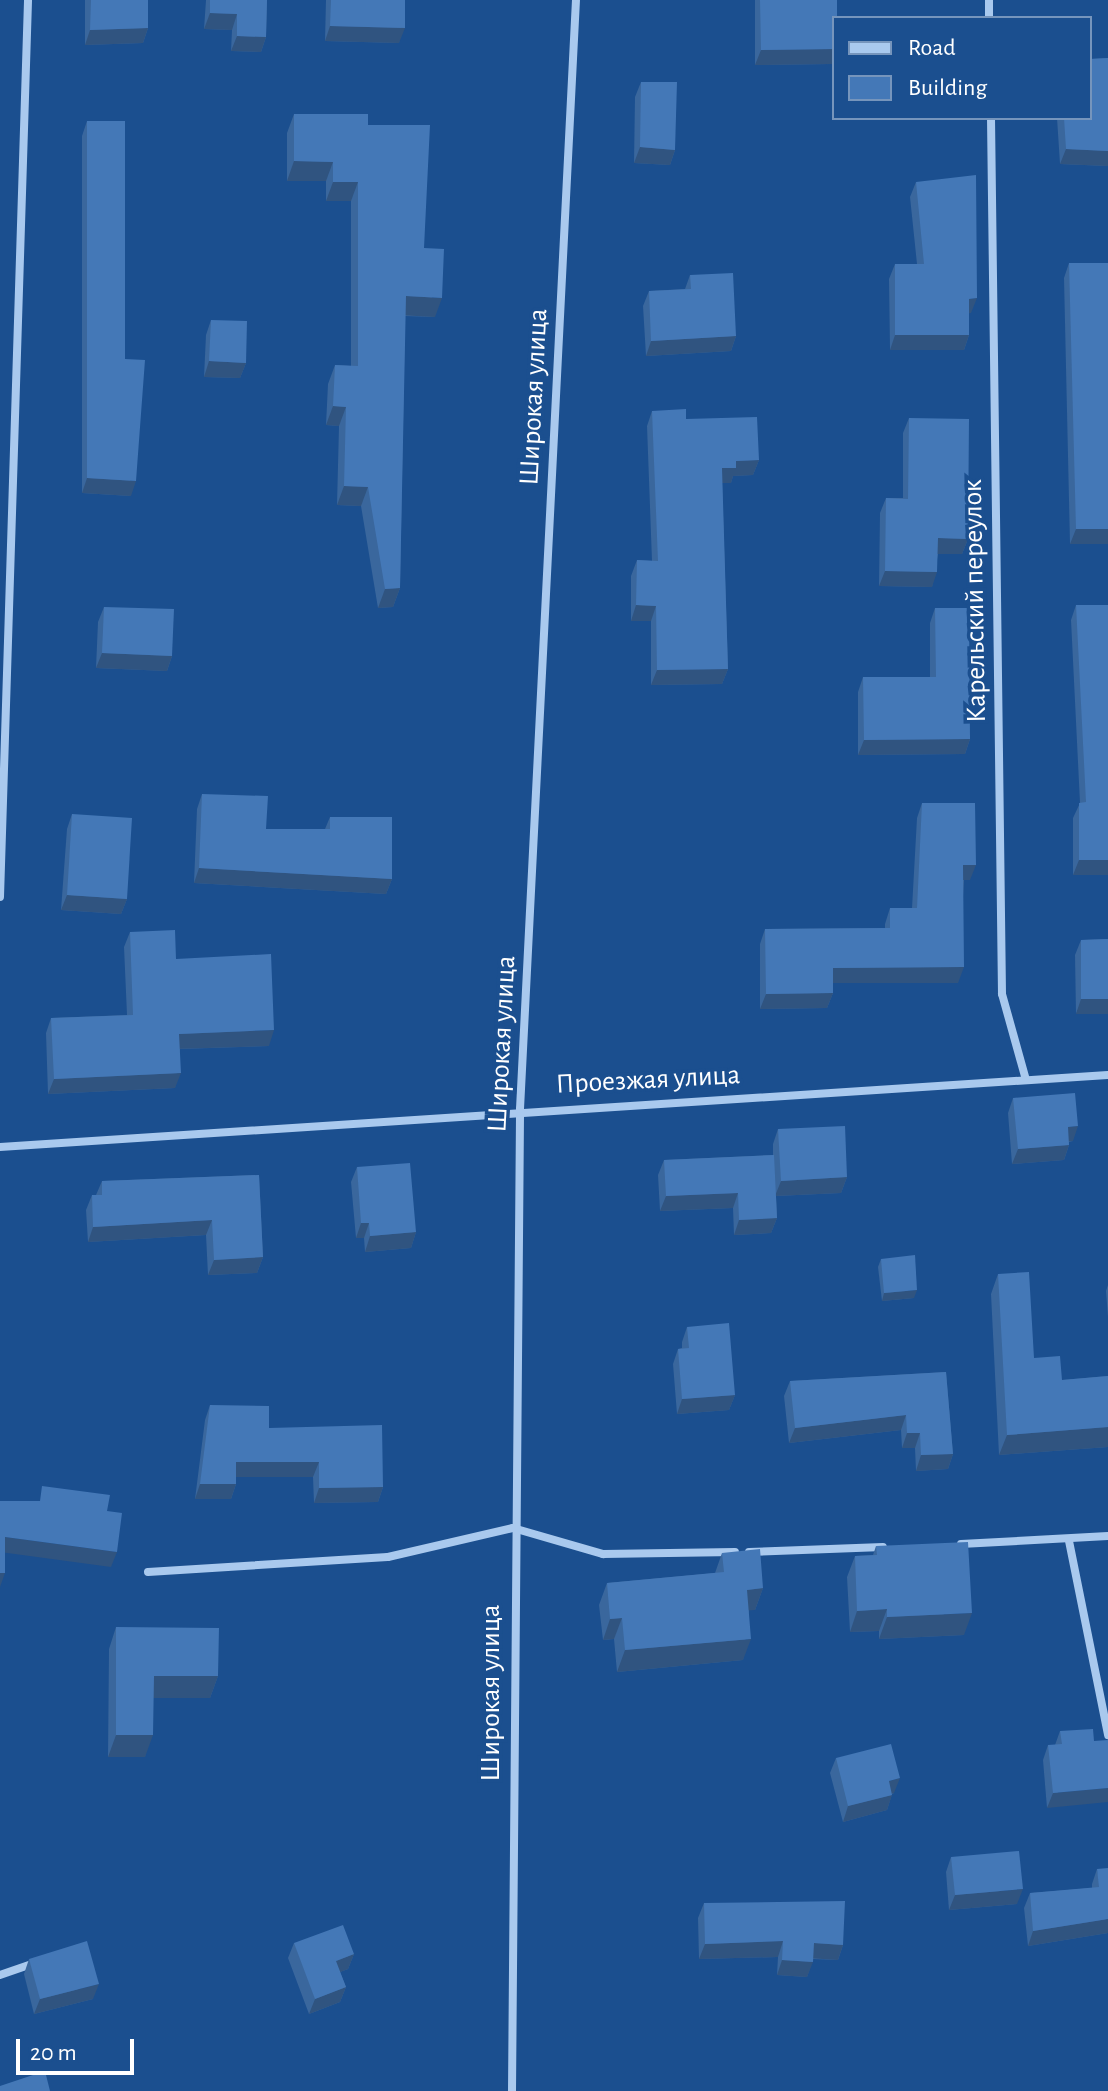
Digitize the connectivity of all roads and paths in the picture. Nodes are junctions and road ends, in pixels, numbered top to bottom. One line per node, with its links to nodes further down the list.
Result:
1 (28, 0): 4 (street)
2 (576, 0): 7 (street, Широкая улица)
3 (991, 120): 6 (street, Карельский переулок)
4 (0, 897)
5 (1108, 1075): 6 (street, Проезжая улица)
6 (1026, 1080): 7 (street, Проезжая улица)
7 (520, 1109): 8 (street, Проезжая улица); 9 (street, Широкая улица)
8 (0, 1147)
9 (513, 1528): 13 (street); 14 (street); 18 (street, Широкая улица)
10 (1108, 1536): 11 (street)
11 (1069, 1541): 12 (street); 15 (street)
12 (946, 1545)
13 (900, 1546)
14 (148, 1572)
15 (1108, 1735)
16 (39, 1961): 17 (street)
17 (0, 1975)
18 (512, 2091)

